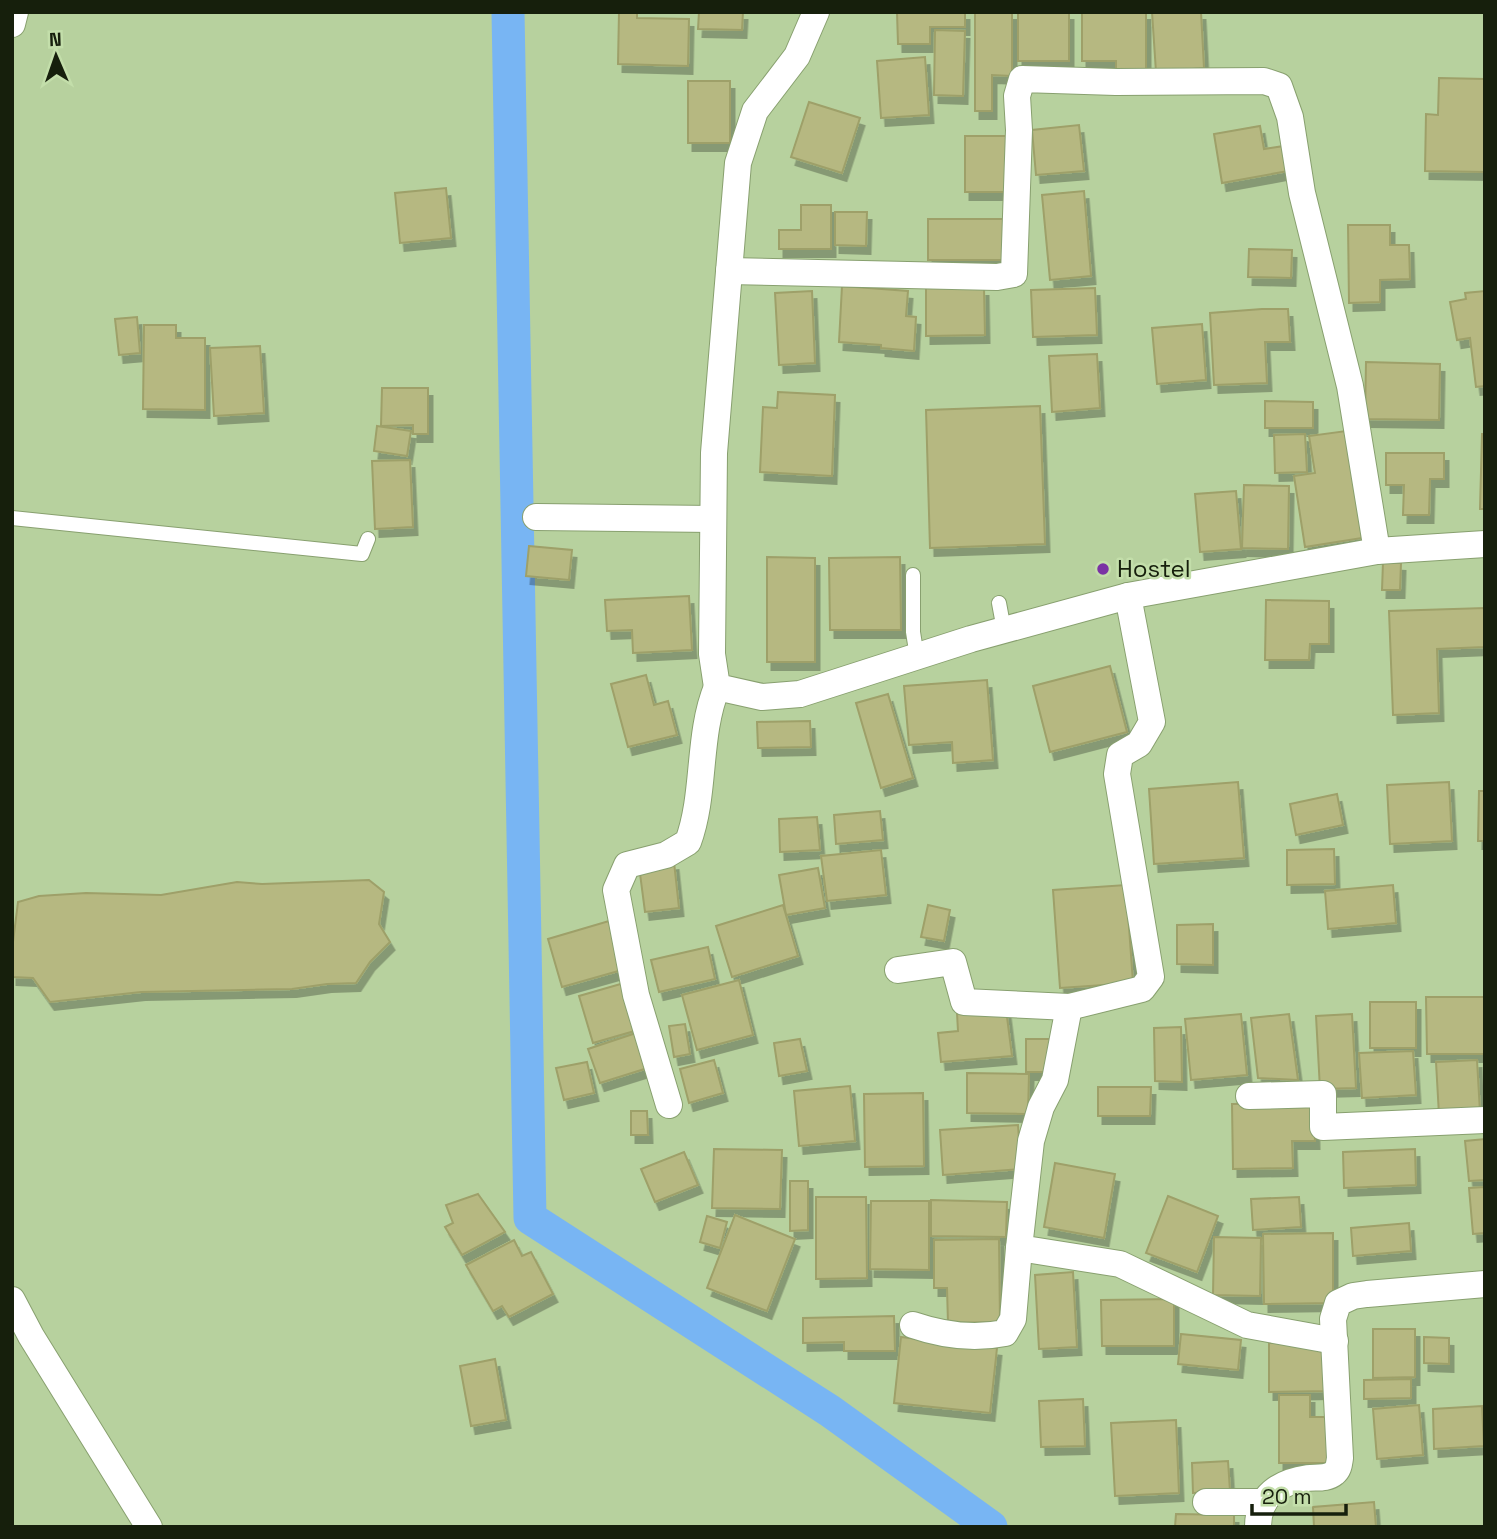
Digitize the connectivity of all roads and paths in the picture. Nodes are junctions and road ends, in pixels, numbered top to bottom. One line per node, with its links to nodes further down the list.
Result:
1 (15, 12): 3 (street)
2 (816, 12): 4 (street)
3 (12, 24)
4 (729, 271): 7 (street); 10 (street)
5 (536, 517): 7 (street)
6 (12, 518): 8 (lane)
7 (713, 519): 16 (street)
8 (368, 539)
9 (1485, 544): 10 (street)
10 (1377, 551): 12 (street)
11 (913, 575): 15 (lane)
12 (1128, 596): 14 (street); 18 (street)
13 (999, 603): 14 (lane)
14 (1004, 630): 15 (street)
15 (917, 657): 16 (street)
16 (717, 687): 20 (street)
17 (898, 970): 18 (street)
18 (1069, 1007): 22 (street)
19 (1249, 1096): 21 (street)
20 (669, 1105)
21 (1485, 1120)
22 (1018, 1248): 25 (street); 26 (street)
23 (1485, 1284): 26 (street)
24 (12, 1300): 29 (street)
25 (913, 1325)
26 (1335, 1341): 28 (street)
27 (1206, 1502): 28 (street)
28 (1261, 1514)
29 (149, 1527)

